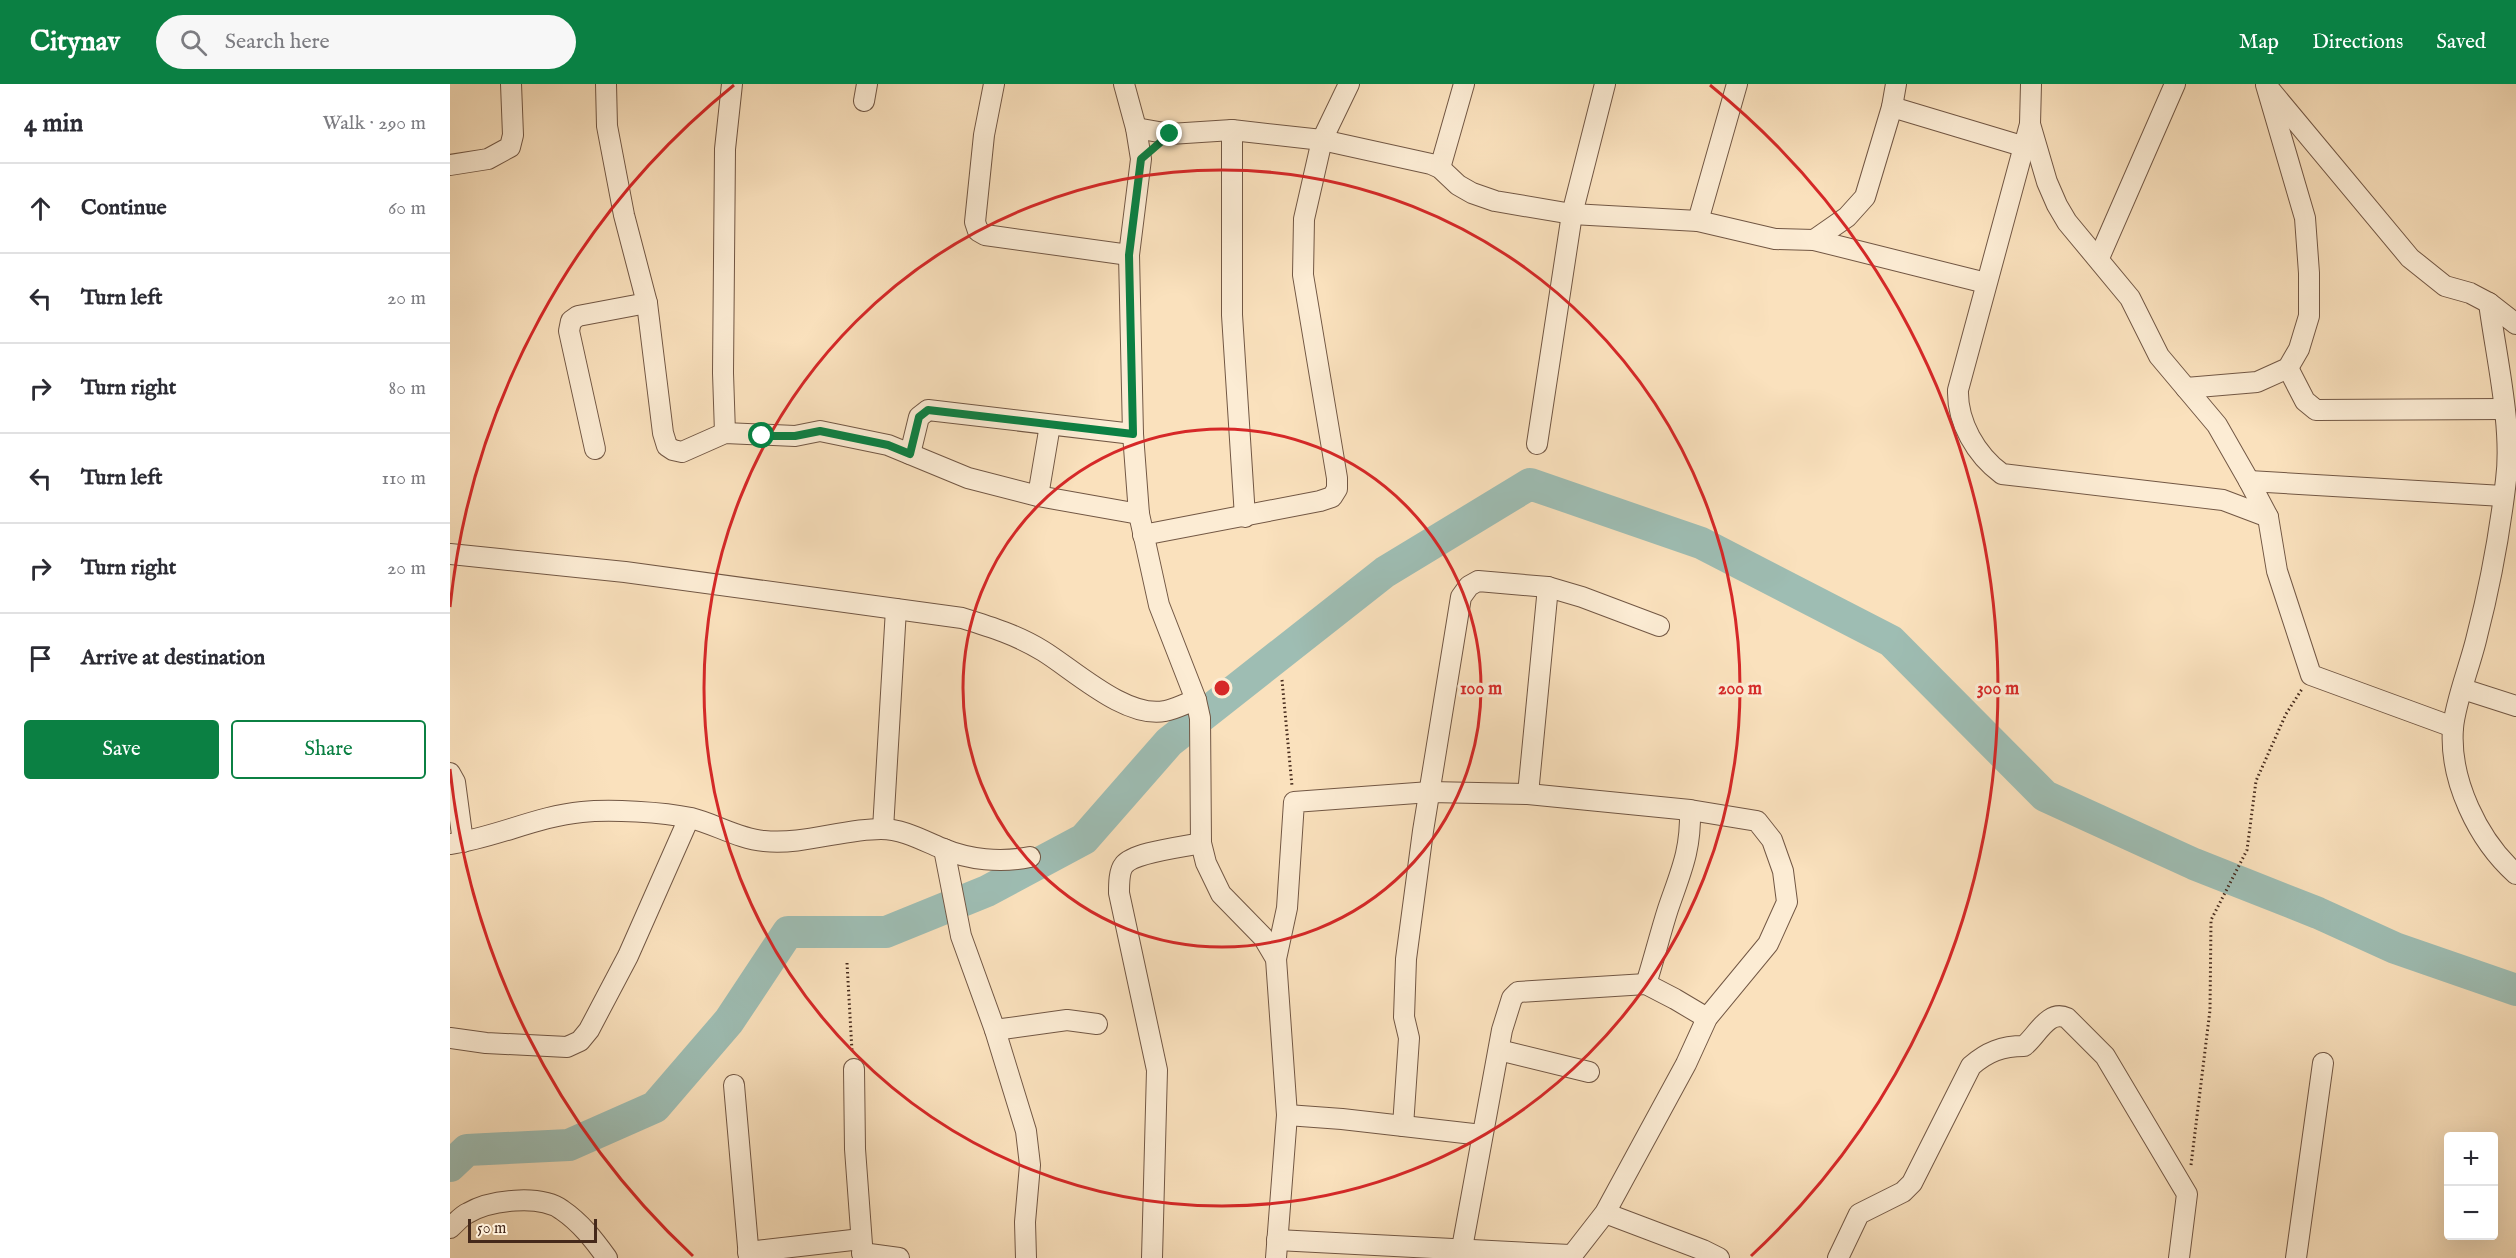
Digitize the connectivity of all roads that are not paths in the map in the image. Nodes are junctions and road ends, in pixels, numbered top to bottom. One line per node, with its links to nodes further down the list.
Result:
1 (512, 84): 22 (street)
2 (606, 84): 30 (street)
3 (732, 84): 37 (street)
4 (994, 84): 27 (street)
5 (1124, 84): 16 (street)
6 (1349, 84): 19 (street)
7 (1464, 84): 23 (street)
8 (1605, 84): 24 (street)
9 (1737, 84): 25 (street)
10 (1896, 84): 14 (street)
11 (2031, 84): 15 (street)
12 (2175, 84): 28 (street)
13 (2266, 85): 31 (street); 33 (street)
14 (1892, 107): 20 (street); 26 (street)
15 (2030, 124): 20 (street); 28 (street)
16 (1136, 128): 18 (street); 21 (street)
17 (1232, 130): 18 (street); 19 (street); 46 (street)
18 (1170, 134): 21 (street)
19 (1322, 140): 23 (street); 46 (street)
20 (2022, 146): 29 (street)
21 (1141, 159): 27 (street)
22 (450, 165)
23 (1440, 168): 24 (street)
24 (1572, 214): 25 (street); 39 (street)
25 (1698, 221): 26 (street)
26 (1814, 240): 29 (street)
27 (1129, 255): 38 (street)
28 (2098, 258): 34 (street)
29 (1986, 283): 47 (street)
30 (647, 303): 37 (street); 40 (street)
31 (2490, 303): 32 (street); 35 (street)
32 (2516, 324)
33 (2288, 368): 34 (street); 35 (street)
34 (2186, 388): 42 (street)
35 (2503, 409): 43 (street)
36 (1050, 425): 38 (street); 41 (street); 44 (street)
37 (725, 434): 41 (street)
38 (1133, 434): 45 (street)
39 (1537, 444)
40 (595, 449)
41 (910, 454): 44 (street)
42 (2249, 481): 43 (street); 47 (street)
43 (2509, 487): 53 (street)
44 (1038, 496): 45 (street)
45 (1139, 514): 48 (street)
46 (1245, 517): 48 (street)
47 (2268, 517): 56 (street)
48 (1143, 535): 54 (street)
49 (450, 554): 51 (street)
50 (1548, 587): 52 (street); 58 (street); 59 (street)
51 (896, 609): 54 (street); 62 (street)
52 (1659, 626)
53 (2463, 689): 55 (street); 56 (street)
54 (1196, 700): 64 (street)
55 (2516, 706)
56 (2453, 727): 67 (street)
57 (450, 773): 63 (street)
58 (1430, 792): 59 (street); 68 (street); 80 (street)
59 (1528, 794): 60 (street)
60 (1690, 810): 69 (street); 70 (street)
61 (690, 818): 62 (street); 63 (street); 73 (street)
62 (883, 829): 65 (street)
63 (457, 843)
64 (1201, 843): 68 (street); 93 (street)
65 (944, 849): 66 (street); 72 (street)
66 (1030, 857)
67 (2516, 874)
68 (1276, 958): 79 (street)
69 (1646, 984): 70 (street); 74 (street)
70 (1707, 1018): 82 (street)
71 (1097, 1024): 72 (street)
72 (996, 1030): 92 (street)
73 (450, 1038)
74 (1499, 1050): 77 (street); 81 (street)
75 (2323, 1064): 97 (street)
76 (854, 1069): 86 (street)
77 (1589, 1072)
78 (734, 1085): 88 (street)
79 (1287, 1115): 80 (street); 85 (street)
80 (1402, 1126): 81 (street)
81 (1482, 1135): 84 (street)
82 (1605, 1213): 89 (street); 94 (street)
83 (450, 1228): 90 (street)
84 (1462, 1248): 87 (street); 89 (street)
85 (1277, 1249): 87 (street)
86 (862, 1250): 88 (street); 91 (street)
87 (1400, 1252)
88 (749, 1255)
89 (1570, 1256)
90 (607, 1258)
91 (899, 1258)
92 (1026, 1258)
93 (1152, 1258)
94 (1719, 1258)
95 (1838, 1258): 96 (street)
96 (2179, 1258)
97 (2296, 1258)

